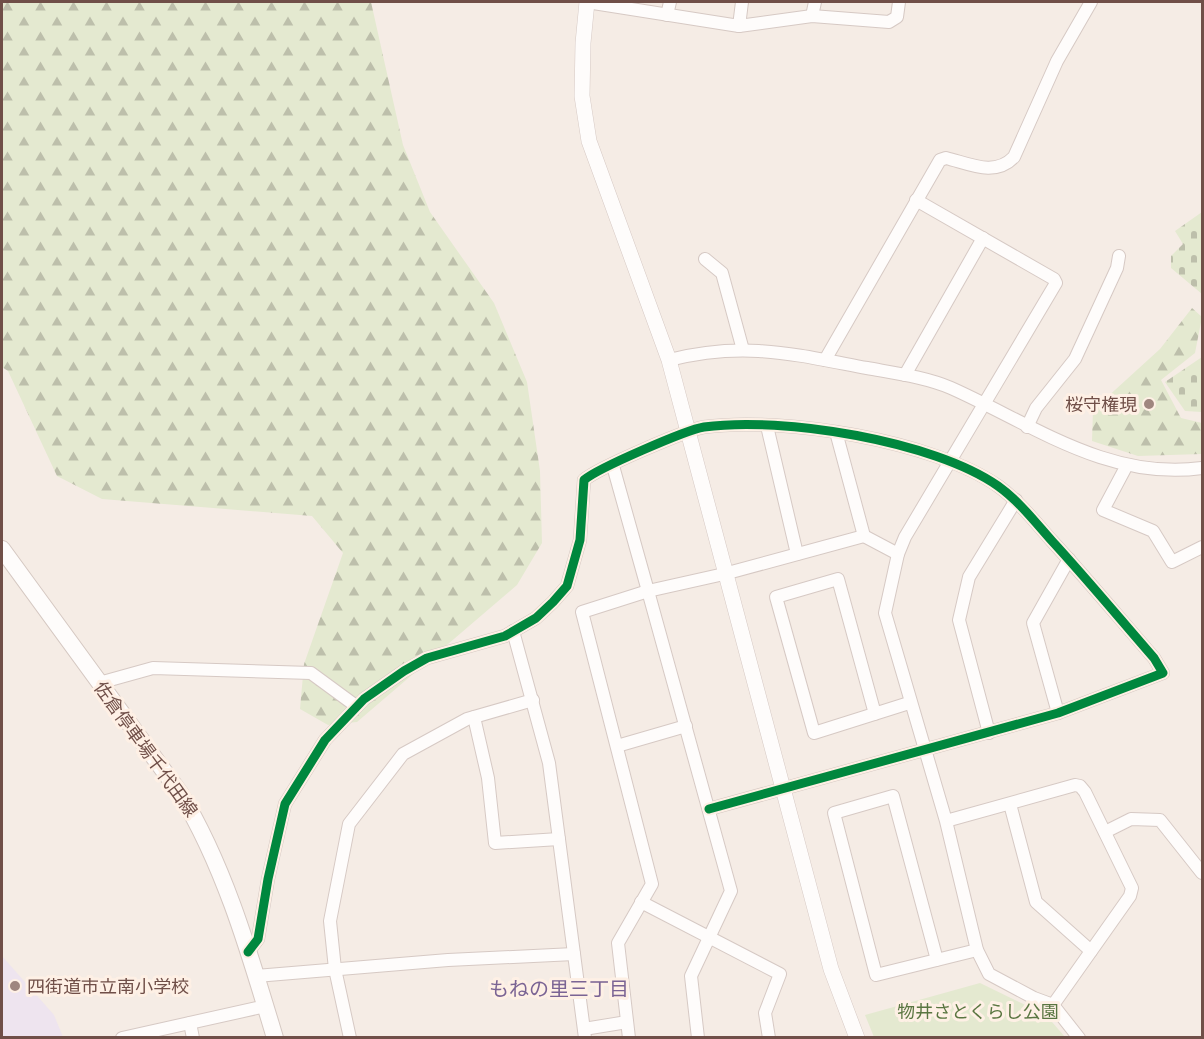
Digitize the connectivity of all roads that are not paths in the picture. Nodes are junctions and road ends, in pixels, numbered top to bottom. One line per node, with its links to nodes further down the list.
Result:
1 (587, 2): 7 (street); 15 (street)
2 (670, 2): 7 (street)
3 (742, 2): 9 (street)
4 (815, 2): 8 (street)
5 (898, 2): 8 (street)
6 (1091, 2): 10 (street)
7 (668, 15): 9 (street)
8 (812, 16): 9 (street)
9 (739, 26)
10 (916, 200): 11 (street); 16 (street)
11 (983, 238): 17 (street); 18 (street)
12 (1119, 256): 20 (street)
13 (705, 259): 14 (street)
14 (743, 350): 15 (street); 16 (street)
15 (669, 360): 21 (street)
16 (825, 360): 17 (street)
17 (905, 375): 18 (street)
18 (986, 404): 20 (street); 23 (street)
19 (767, 426): 21 (street); 22 (street); 31 (street)
20 (1026, 427): 25 (street)
21 (686, 432): 24 (street); 34 (street)
22 (836, 432): 23 (street); 28 (street)
23 (951, 461): 27 (street); 32 (street)
24 (613, 465): 35 (street); 36 (street)
25 (1127, 465): 26 (street); 29 (street)
26 (1203, 468)
27 (1016, 500): 33 (street); 45 (street)
28 (864, 536): 31 (street); 32 (street)
29 (1203, 547)
30 (2, 549): 37 (main road, 佐倉停車場千代田線)
31 (797, 554): 34 (street)
32 (898, 554): 39 (street)
33 (1069, 559): 41 (street); 41 (street)
34 (724, 574): 35 (street); 48 (street)
35 (648, 591): 44 (street); 46 (street)
36 (513, 631): 38 (street); 40 (street)
37 (99, 683): 40 (street); 58 (main road, 佐倉停車場千代田線)
38 (532, 700): 43 (street); 53 (street)
39 (909, 703): 42 (street); 47 (street)
40 (356, 706): 58 (street)
41 (1058, 713): 45 (street)
42 (875, 714): 42 (street)
43 (474, 717): 53 (street); 62 (street)
44 (686, 726): 46 (street); 50 (street)
45 (989, 733): 47 (street)
46 (617, 746): 55 (street)
47 (925, 750): 48 (street); 51 (street)
48 (784, 788): 50 (street); 76 (street)
49 (1010, 804): 51 (street); 52 (street); 59 (street)
50 (709, 809): 56 (street)
51 (946, 821): 57 (street)
52 (1105, 832): 54 (street); 59 (street)
53 (559, 839): 60 (street)
54 (1203, 873)
55 (641, 902): 56 (street); 66 (street)
56 (709, 938): 74 (street); 75 (street)
57 (977, 950): 61 (street); 64 (street)
58 (248, 951): 63 (main road, 佐倉停車場千代田線)
59 (1091, 951): 64 (street)
60 (574, 954): 62 (street); 68 (street)
61 (937, 960): 61 (street)
62 (335, 969): 63 (street); 72 (street)
63 (256, 976): 65 (main road, 佐倉停車場千代田線)
64 (1053, 1005): 77 (street)
65 (266, 1006): 67 (street); 71 (main road, 佐倉停車場千代田線)
66 (627, 1022): 68 (street); 73 (street)
67 (190, 1023): 69 (street); 70 (street)
68 (585, 1033)
69 (122, 1038)
70 (193, 1038)
71 (275, 1038)
72 (350, 1038)
73 (629, 1038)
74 (698, 1038)
75 (769, 1038)
76 (857, 1038)
77 (1079, 1038)

